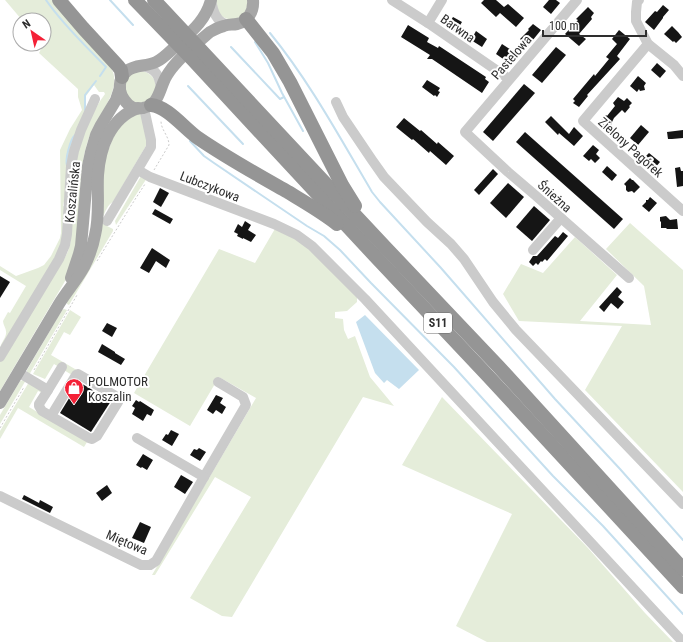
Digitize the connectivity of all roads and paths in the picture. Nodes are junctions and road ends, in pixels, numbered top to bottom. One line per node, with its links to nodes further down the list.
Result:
1 (59, 0): 18 (highway)
2 (136, 0): 13 (highway, S11)
3 (154, 0): 13 (highway, S11)
4 (211, 0): 12 (street); 15 (main road)
5 (252, 0): 10 (main road)
6 (392, 0): 11 (street, Barwna)
7 (442, 0): 11 (street)
8 (577, 0): 17 (street, Pastelowa)
9 (638, 0): 14 (street)
10 (246, 19): 12 (main road); 29 (highway)
11 (428, 24): 17 (street, Barwna)
12 (228, 25): 19 (main road)
13 (178, 35): 29 (highway, S11)
14 (648, 44): 16 (street); 25 (street, Zielony Pagórek)
15 (143, 66): 18 (main road); 19 (street)
16 (683, 76)
17 (509, 79): 23 (street, Pastelowa)
18 (121, 83): 22 (main road); 31 (main road, Koszalińska)
19 (161, 90): 22 (main road)
20 (96, 99): 32 (street)
21 (336, 102): 42 (street)
22 (144, 107): 24 (street); 29 (highway); 31 (main road, Koszalińska)
23 (464, 132): 26 (street, Śnieżna)
24 (138, 170): 27 (street); 45 (street, Lubczykowa)
25 (683, 211)
26 (561, 218): 28 (street); 30 (street, Śnieżna)
27 (107, 221)
28 (532, 250)
29 (379, 251): 43 (highway, S11); 44 (highway, S11)
30 (629, 278)
31 (60, 302): 34 (main road, Koszalińska)
32 (0, 357)
33 (62, 367): 36 (street)
34 (18, 372): 36 (street); 37 (main road, Koszalińska)
35 (218, 382): 40 (street, Miętowa)
36 (48, 390): 38 (street)
37 (0, 403)
38 (51, 416): 38 (street)
39 (137, 438): 40 (street)
40 (204, 477): 41 (street, Miętowa)
41 (0, 496)
42 (683, 504)
43 (683, 569)
44 (683, 587)
45 (683, 642)

